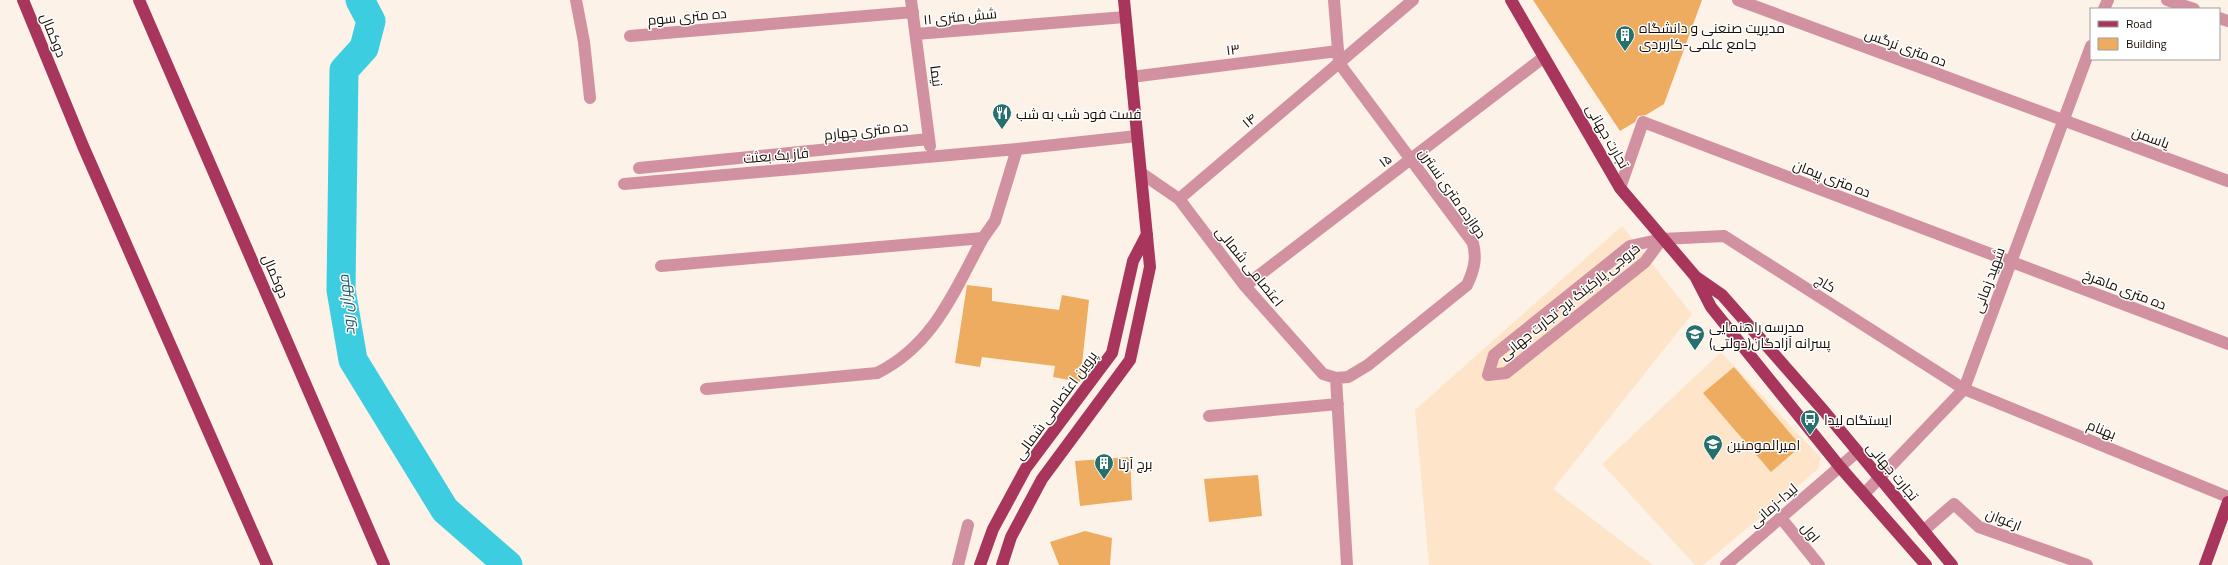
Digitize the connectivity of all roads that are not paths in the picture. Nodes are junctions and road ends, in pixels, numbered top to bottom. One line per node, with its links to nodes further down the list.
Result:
1 (23, 0): 56 (main road, دوکمال)
2 (139, 0): 57 (main road, دوکمال)
3 (576, 0): 20 (street)
4 (911, 0): 12 (street, نیما)
5 (1124, 0): 13 (main road)
6 (1334, 0): 17 (street)
7 (1413, 0): 17 (street, ۱۴)
8 (1511, 0): 18 (main road, تجارت جهانی)
9 (1738, 0): 21 (street, ده متری نرگس)
10 (2167, 0): 11 (street)
11 (2191, 8)
12 (913, 12): 14 (street, نیما); 15 (street, ده متری سوم)
13 (1125, 17): 14 (street, ۱۱ شش متری); 19 (main road)
14 (916, 34): 23 (street, نیما)
15 (630, 36)
16 (2090, 49): 21 (street, شهید زمانی)
17 (1338, 57): 19 (street, ۱۳); 26 (street, دوازده متری نسترن); 32 (street, ۱۴)
18 (1544, 58): 26 (street, ۱۵); 31 (main road, تجارت جهانی)
19 (1131, 77): 22 (main road)
20 (590, 98)
21 (2063, 121): 29 (street, یاسمن); 36 (street, شهید زمانی)
22 (1137, 136): 24 (street, فاز یک بعثت); 28 (main road)
23 (929, 139): 25 (street, نیما); 27 (street, ده متری چهارم)
24 (1017, 149): 25 (street, فاز یک بعثت); 34 (street)
25 (931, 155): 30 (street, فاز یک بعثت)
26 (1411, 159): 39 (street, ۱۵); 42 (street, دوازده متری نسترن)
27 (639, 168)
28 (1140, 173): 32 (street, اعتصامی شمالی); 33 (main road)
29 (2228, 180)
30 (624, 184)
31 (1620, 188): 35 (main road, تجارت جهانی); 36 (street, ده متری پیمان)
32 (1179, 199): 39 (street, اعتصامی شمالی)
33 (1147, 234): 59 (main road, پروین اعتصامی شمالی); 60 (main road)
34 (983, 238): 37 (street); 44 (street)
35 (1662, 239): 38 (main road, تجارت جهانی); 41 (street, خروجی پارکینگ برج تجارت جهانی); 41 (street, کاج); 43 (street, کاج)
36 (2011, 262): 40 (street, ده متری ماهرخ); 43 (street, شهید زمانی)
37 (660, 266)
38 (1694, 276): 47 (main road, تجارت جهانی); 48 (main road, تجارت جهانی)
39 (1245, 286): 42 (street, اعتصامی شمالی)
40 (2228, 344)
41 (1488, 375)
42 (1336, 378): 45 (street)
43 (1964, 389): 49 (street, شهید زمانی); 51 (street, بهنام)
44 (706, 390)
45 (1338, 404): 46 (street); 61 (street)
46 (1209, 416)
47 (1857, 452): 48 (street, لیدا-زمانی); 49 (main road, تجارت جهانی)
48 (1840, 467): 50 (main road, تجارت جهانی); 53 (street, لیدا-زمانی)
49 (1879, 479): 50 (street, شهید زمانی); 55 (main road, تجارت جهانی)
50 (1864, 494): 64 (main road, تجارت جهانی)
51 (2228, 497)
52 (2228, 502): 67 (main road)
53 (1781, 518): 62 (street, لیدا-زمانی); 63 (street, اول)
54 (968, 525): 58 (street)
55 (1924, 531): 65 (main road, تجارت جهانی); 66 (street, ارغوان)
56 (267, 565)
57 (384, 565)
58 (958, 565)
59 (980, 565)
60 (1002, 565)
61 (1347, 565)
62 (1726, 565)
63 (1819, 565)
64 (1926, 565)
65 (1952, 565)
66 (2087, 565)
67 (2205, 565)

